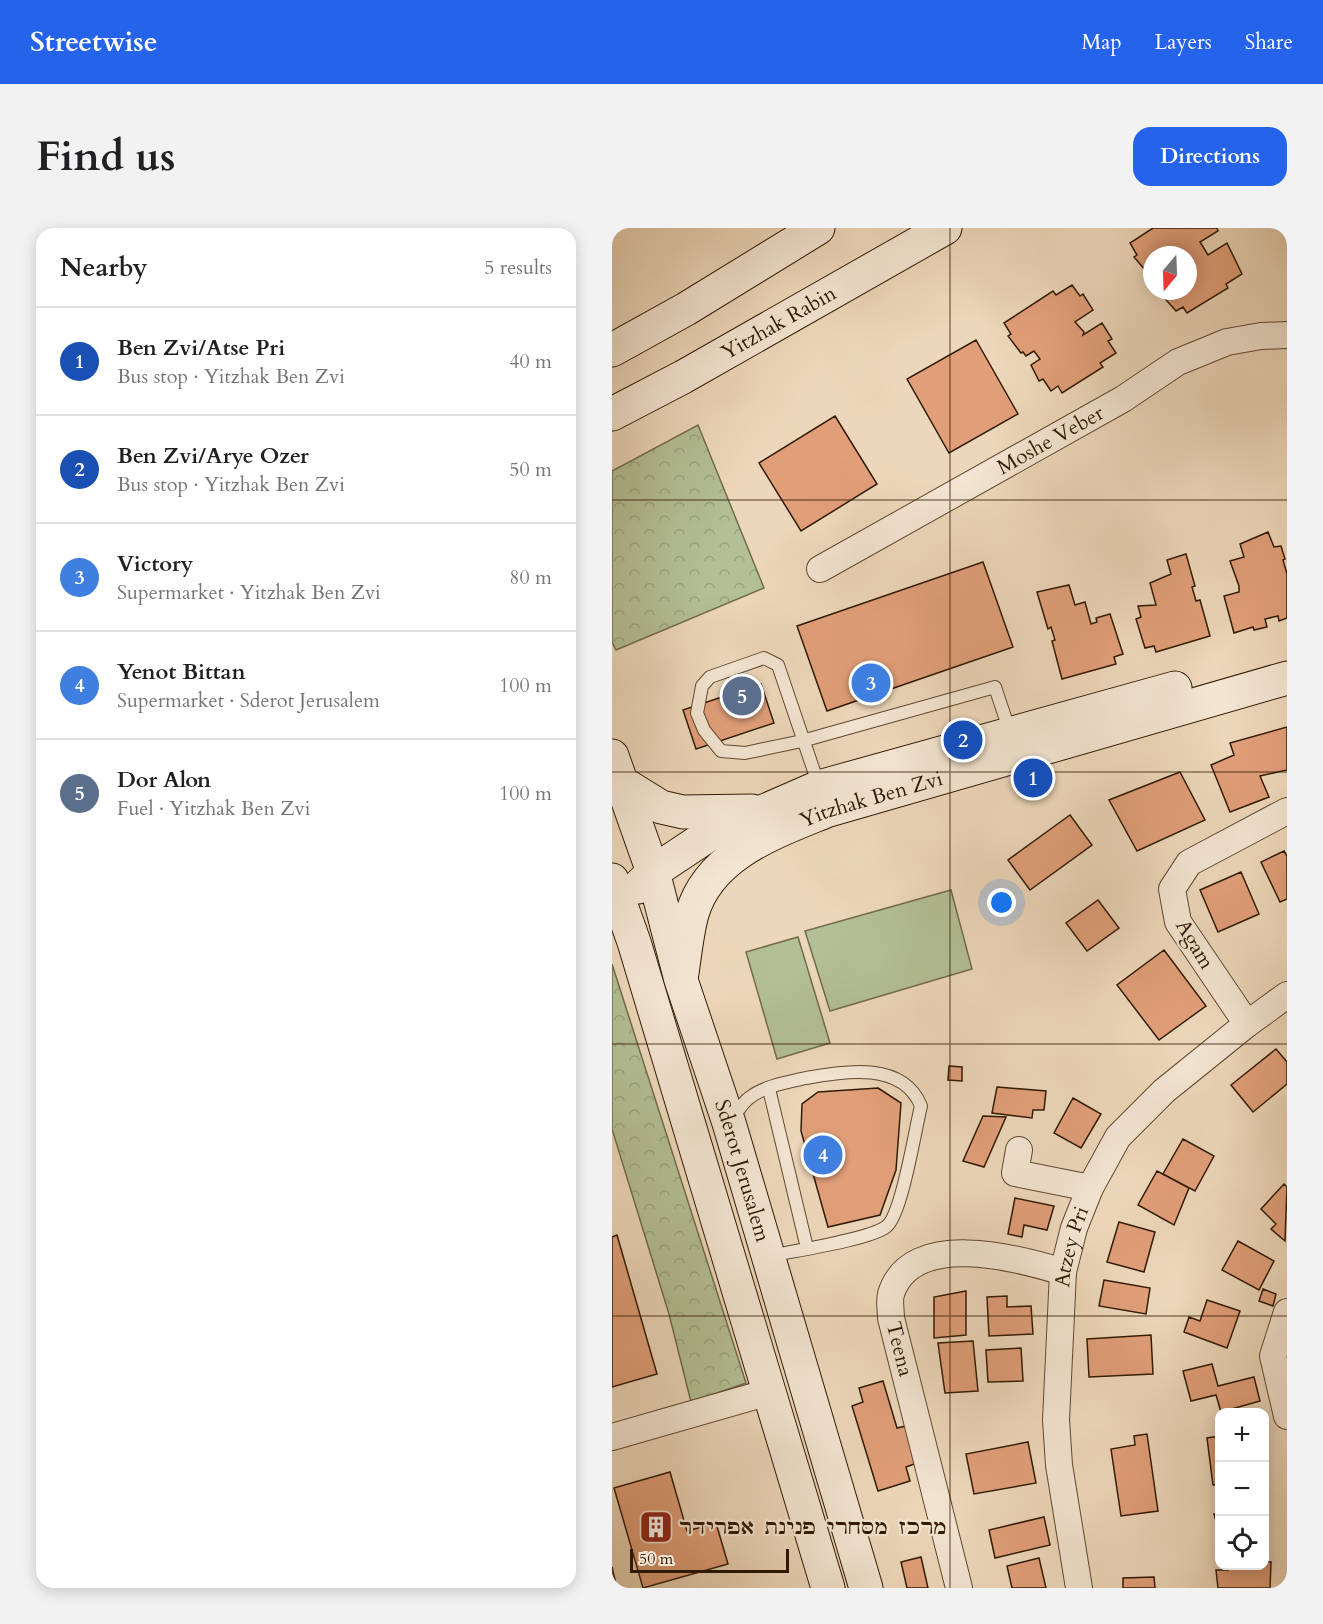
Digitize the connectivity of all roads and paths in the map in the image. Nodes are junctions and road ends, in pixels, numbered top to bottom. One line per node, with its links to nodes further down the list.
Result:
1 (818, 228): 4 (main road)
2 (945, 228): 5 (main road, Yitzhak Rabin)
3 (1287, 335): 8 (street, Moshe Veber)
4 (612, 350)
5 (657, 391): 6 (main road, Yitzhak Rabin); 7 (main road)
6 (612, 414)
7 (612, 428)
8 (820, 569)
9 (1287, 657): 11 (main road, Yitzhak Ben Zvi)
10 (1287, 678): 14 (main road, Yitzhak Ben Zvi)
11 (1010, 734): 12 (lane); 14 (main road, Yitzhak Ben Zvi)
12 (802, 741): 12 (lane); 14 (lane)
13 (618, 770): 15 (main road); 17 (main road, Sderot Jerusalem)
14 (822, 799): 15 (main road, Yitzhak Ben Zvi); 20 (main road, Yitzhak Ben Zvi)
15 (760, 811): 17 (main road, Yitzhak Ben Zvi)
16 (1287, 811): 22 (street, Agam)
17 (653, 872): 19 (main road, Yitzhak Ben Zvi); 20 (main road, Sderot Jerusalem)
18 (612, 880): 19 (main road, Sderot Jerusalem)
19 (623, 911): 31 (main road, Sderot Jerusalem)
20 (681, 980): 24 (main road, Sderot Jerusalem)
21 (1287, 995): 22 (street, Atzey Pri)
22 (1247, 1024): 26 (street, Atzey Pri)
23 (769, 1089): 24 (lane); 27 (lane); 27 (lane)
24 (729, 1123): 28 (main road, Sderot Jerusalem)
25 (1019, 1150): 26 (street)
26 (1090, 1188): 29 (street, Atzey Pri)
27 (807, 1248): 28 (lane)
28 (769, 1256): 35 (main road, Sderot Jerusalem)
29 (1063, 1272): 36 (street, Teena); 37 (street, Atzey Pri)
30 (1287, 1312): 32 (street)
31 (769, 1392): 33 (street); 34 (main road, Sderot Jerusalem)
32 (1287, 1416)
33 (612, 1437)
34 (828, 1588)
35 (866, 1588)
36 (959, 1588)
37 (1079, 1588)

